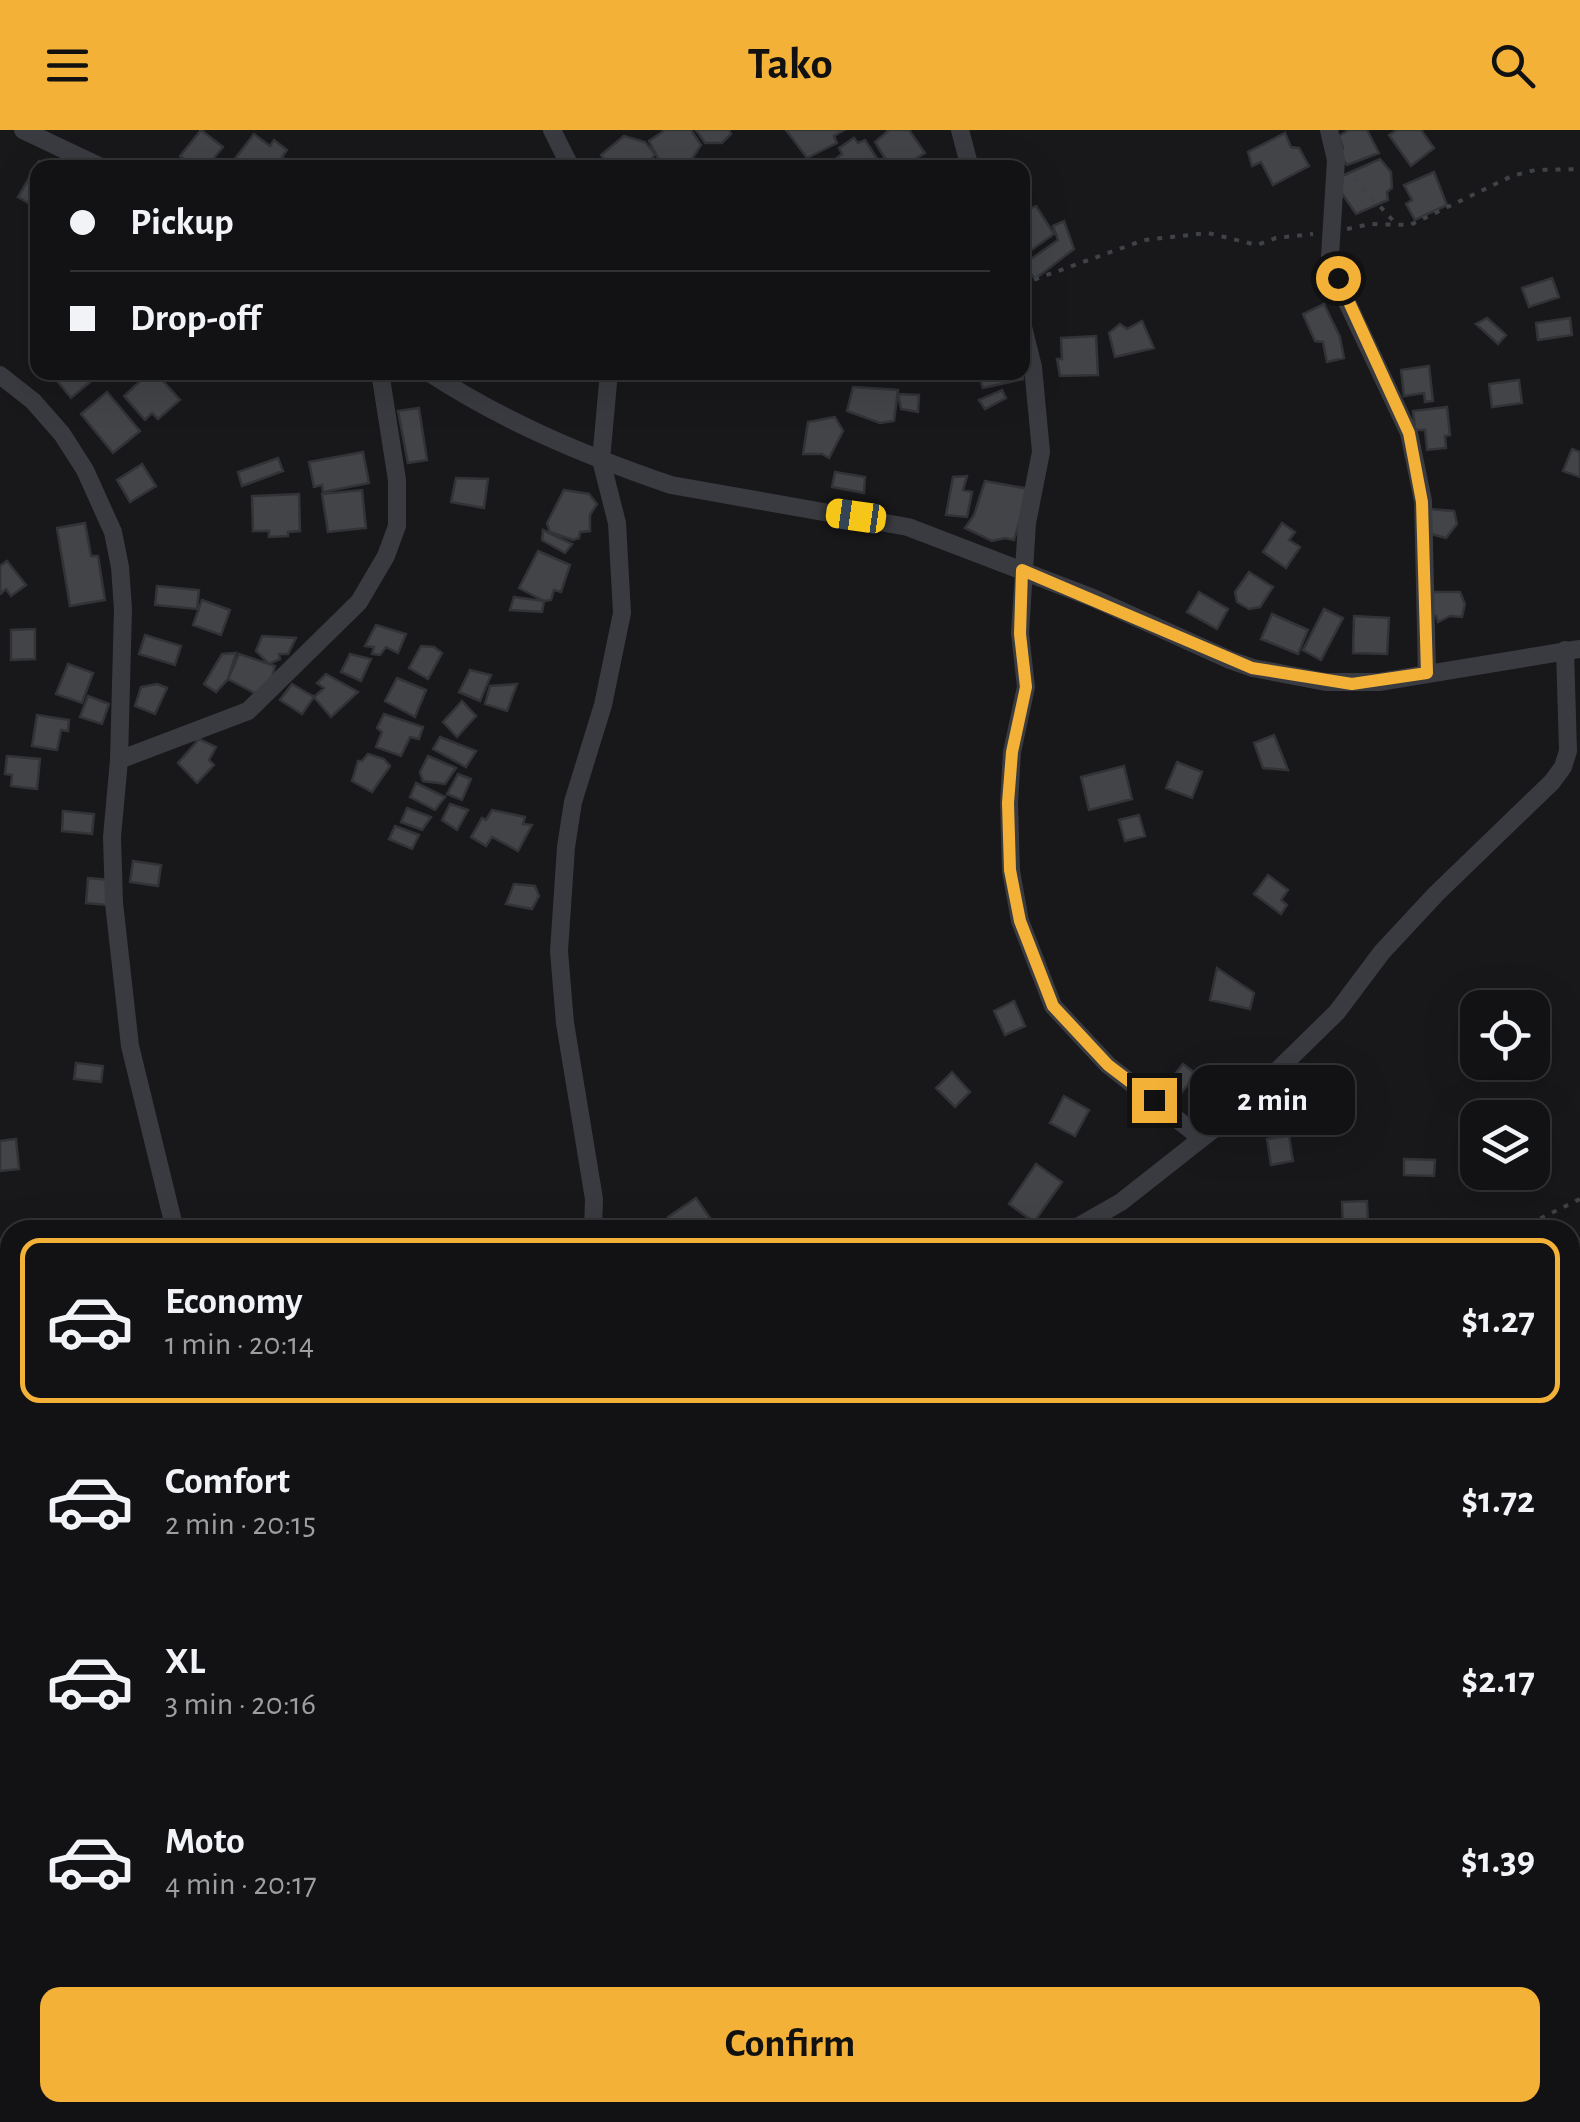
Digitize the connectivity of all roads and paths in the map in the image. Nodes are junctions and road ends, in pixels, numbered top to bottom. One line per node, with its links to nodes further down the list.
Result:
1 (23, 130): 5 (street)
2 (552, 130): 6 (street)
3 (960, 130): 7 (street)
4 (1329, 130): 8 (street)
5 (86, 160)
6 (567, 160)
7 (968, 160)
8 (1336, 160): 10 (path); 11 (street)
9 (1580, 169): 10 (path)
10 (1398, 226): 11 (path)
11 (1332, 232): 12 (path); 21 (street)
12 (1030, 281)
13 (1030, 355): 19 (street)
14 (0, 376): 22 (street)
15 (381, 380): 22 (street)
16 (440, 380): 18 (street)
17 (608, 380): 18 (street)
18 (600, 460): 19 (street); 26 (street)
19 (1022, 570): 21 (street); 23 (street)
20 (1573, 650): 21 (street); 23 (street)
21 (1427, 673)
22 (119, 760): 25 (street)
23 (1201, 1138): 27 (street)
24 (1580, 1198): 28 (path)
25 (172, 1220)
26 (594, 1220)
27 (1090, 1220)
28 (1536, 1220)

